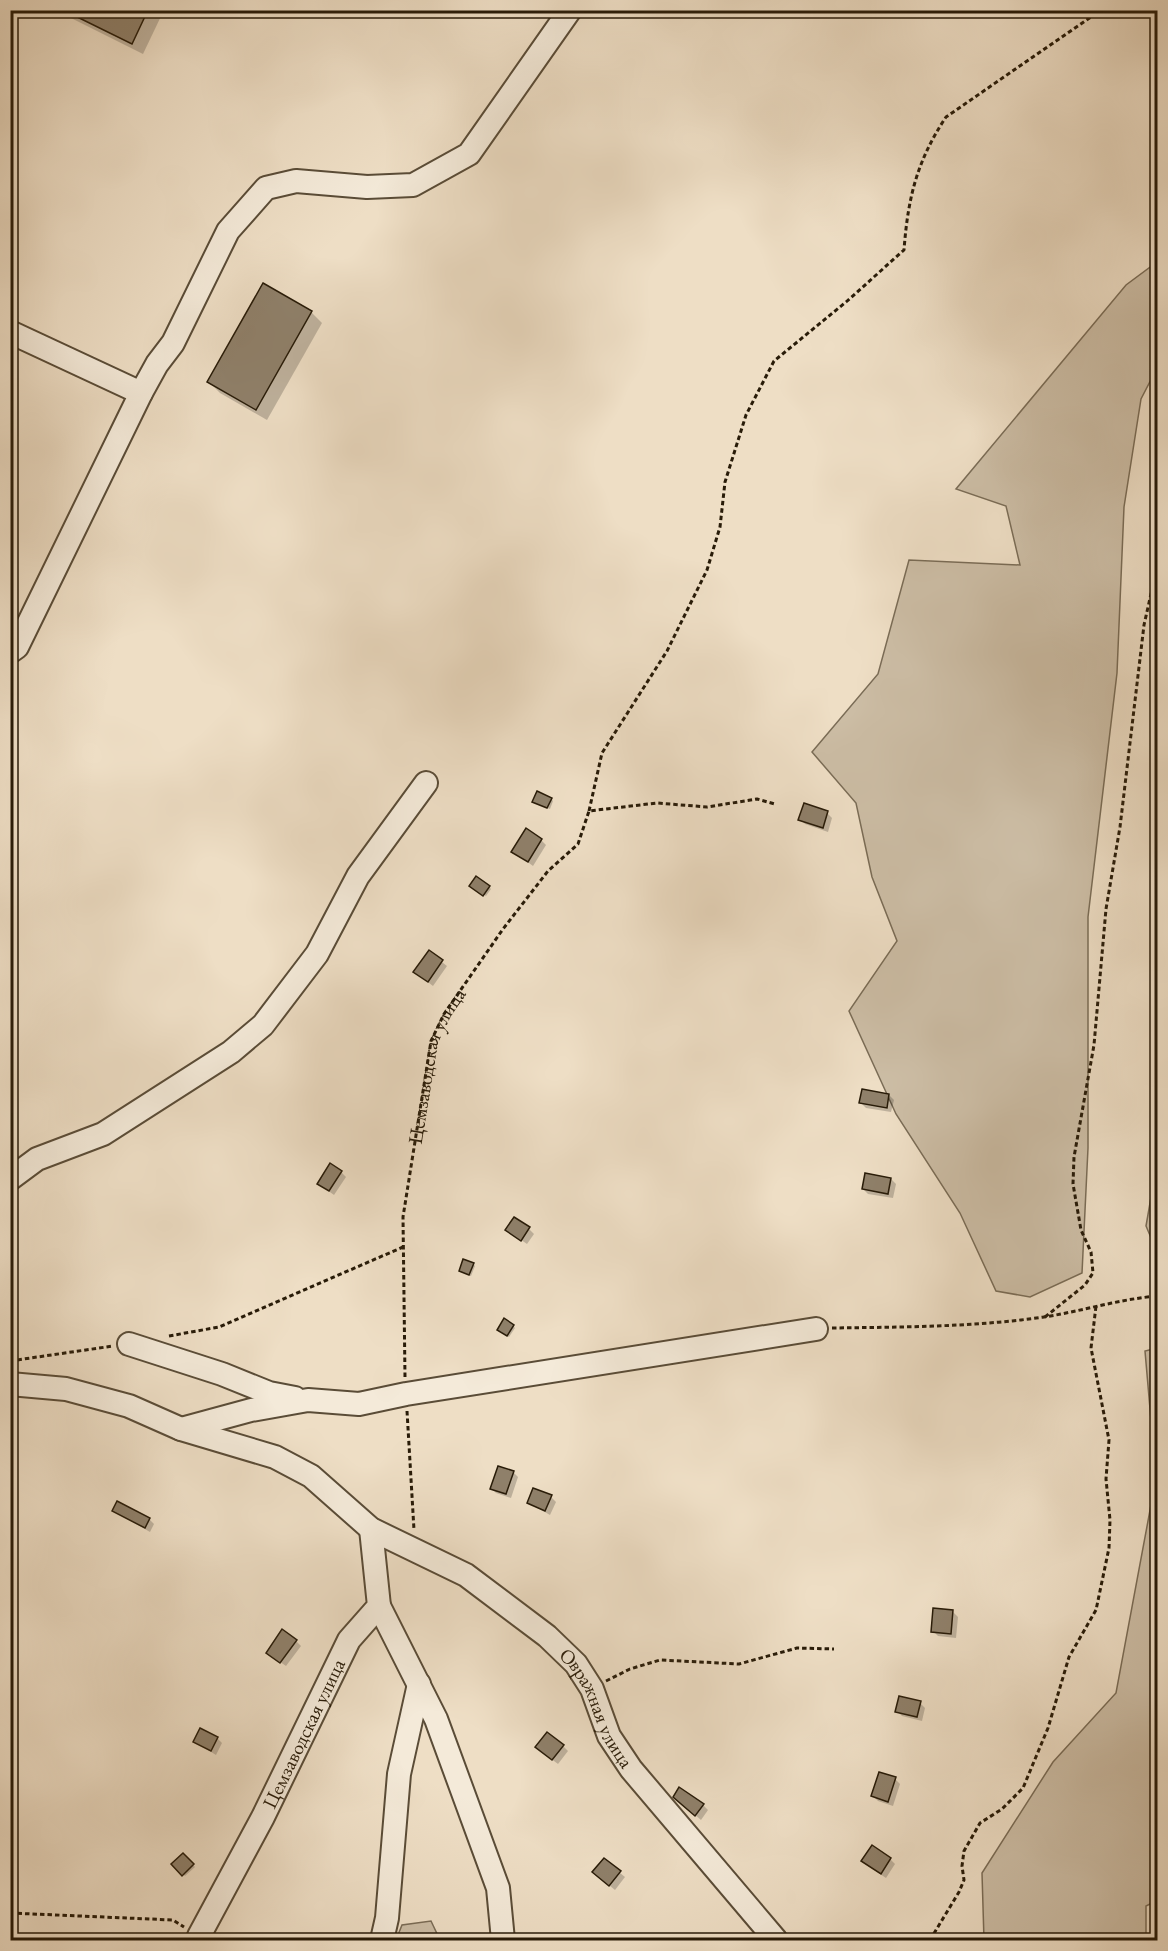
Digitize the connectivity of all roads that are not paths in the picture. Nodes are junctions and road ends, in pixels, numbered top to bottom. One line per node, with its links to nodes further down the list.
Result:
1 (570, 10): 3 (street)
2 (10, 332): 3 (street)
3 (141, 393): 4 (street)
4 (12, 654)
5 (426, 783): 6 (street)
6 (10, 1179)
7 (816, 1329): 10 (street)
8 (129, 1344): 10 (street)
9 (10, 1384): 11 (street, Овражная улица)
10 (308, 1400): 11 (street)
11 (181, 1429): 12 (street, Овражная улица)
12 (371, 1529): 13 (street); 18 (street, Овражная улица)
13 (379, 1606): 14 (street); 15 (street, Цемзаводская улица)
14 (419, 1684): 16 (street); 17 (street)
15 (199, 1936)
16 (382, 1941)
17 (503, 1941)
18 (776, 1941)

